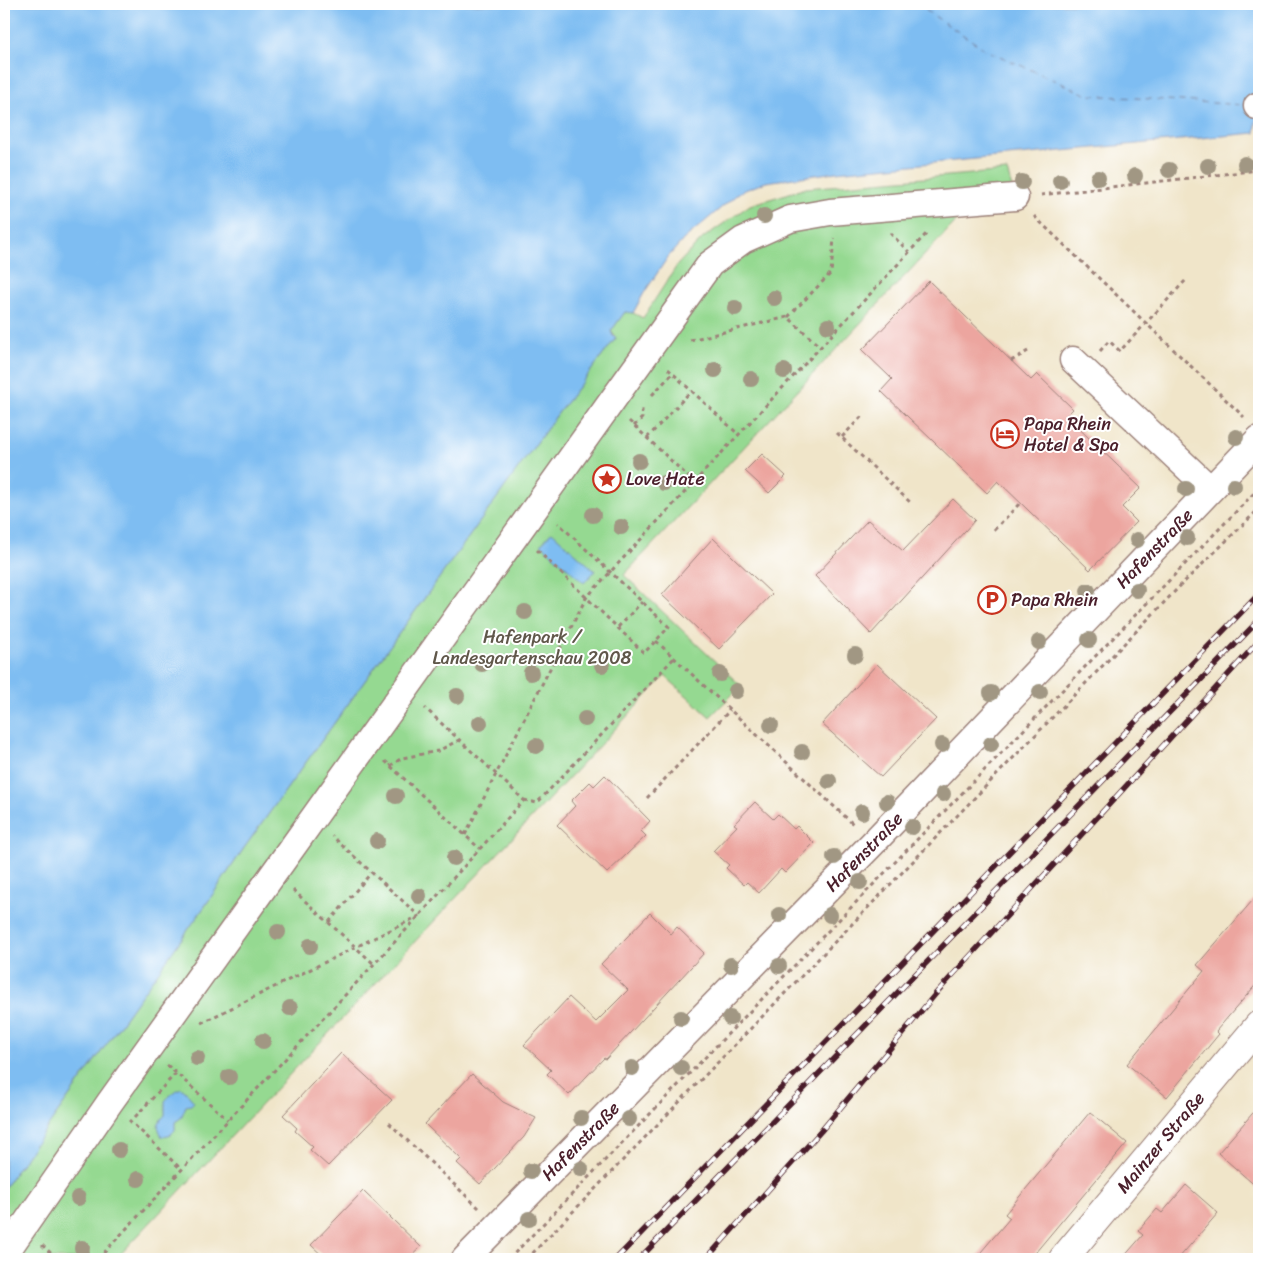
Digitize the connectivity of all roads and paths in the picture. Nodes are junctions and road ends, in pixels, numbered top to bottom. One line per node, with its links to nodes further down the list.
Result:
1 (1259, 170): 2 (path)
2 (1016, 198): 3 (street); 7 (path)
3 (957, 201): 4 (street); 8 (path)
4 (836, 212): 6 (path); 9 (street)
5 (1186, 280): 7 (path)
6 (788, 317): 8 (path); 9 (path)
7 (1147, 323): 12 (path); 19 (path)
8 (820, 347): 22 (path)
9 (648, 350): 13 (path); 16 (street)
10 (1028, 351): 11 (path)
11 (1011, 361)
12 (1078, 365): 28 (street)
13 (673, 373): 14 (path); 15 (path)
14 (691, 391): 22 (path); 24 (path)
15 (648, 399)
16 (609, 403): 20 (path); 31 (street)
17 (642, 406): 20 (path)
18 (863, 415): 23 (path)
19 (1245, 418)
20 (634, 426): 24 (path)
21 (837, 433): 23 (path)
22 (739, 435): 26 (path)
23 (842, 437): 29 (path)
24 (647, 438): 26 (path)
25 (1259, 439): 28 (street, Hafenstraße)
26 (694, 482): 35 (path)
27 (1259, 488): 53 (path)
28 (1210, 489): 51 (street, Hafenstraße)
29 (911, 503)
30 (1020, 503): 33 (path)
31 (538, 504): 34 (street); 35 (path)
32 (1259, 509): 74 (path)
33 (994, 530)
34 (518, 532): 36 (path); 41 (street)
35 (611, 572): 36 (path); 37 (path)
36 (586, 598): 38 (path); 46 (path)
37 (642, 602): 38 (path); 39 (path)
38 (618, 628): 39 (path)
39 (656, 641): 40 (path)
40 (674, 658): 42 (path); 48 (path)
41 (405, 690): 43 (path); 44 (street)
42 (730, 710): 47 (path); 51 (path)
43 (459, 740): 45 (path); 46 (path)
44 (367, 744): 45 (path); 49 (street)
45 (390, 766): 50 (path)
46 (496, 774): 48 (path); 50 (path)
47 (647, 798)
48 (524, 800): 52 (path)
49 (313, 819): 54 (path); 55 (street)
50 (465, 835): 52 (path)
51 (873, 843): 53 (path); 69 (street, Hafenstraße)
52 (480, 849): 56 (path)
53 (896, 864): 73 (path)
54 (371, 872): 56 (path); 57 (path)
55 (275, 873): 57 (path); 62 (street)
56 (419, 916): 58 (path); 59 (path)
57 (329, 922): 58 (path)
58 (356, 946): 59 (path); 60 (path)
59 (374, 964): 65 (path)
60 (200, 1023)
61 (1259, 1025): 75 (main road, Mainzer Straße)
62 (148, 1049): 63 (path); 64 (street)
63 (176, 1073): 65 (path); 66 (path)
64 (110, 1102): 66 (path); 70 (street)
65 (228, 1120): 68 (path)
66 (131, 1121): 68 (path)
67 (389, 1123): 69 (path)
68 (181, 1169): 71 (path)
69 (498, 1226): 72 (street, Hafenstraße)
70 (4, 1255)
71 (98, 1259)
72 (464, 1259)
73 (509, 1259)
74 (527, 1259)
75 (1063, 1259)

